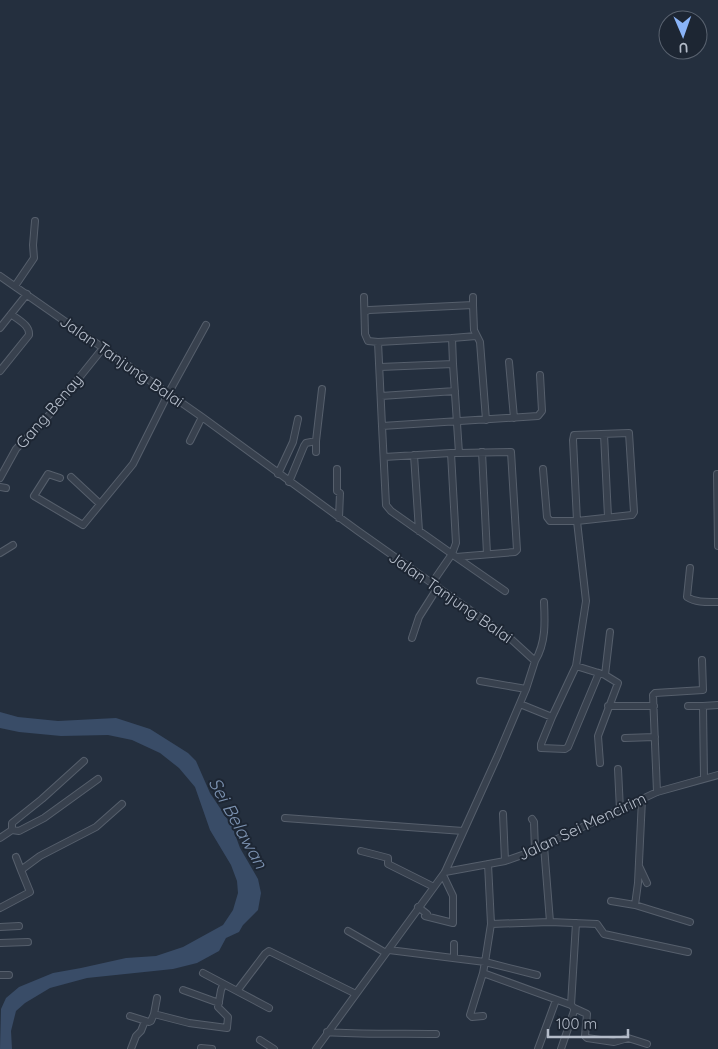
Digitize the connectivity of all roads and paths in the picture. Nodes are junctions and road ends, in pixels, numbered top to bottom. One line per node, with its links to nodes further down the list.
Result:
1 (35, 221): 3 (street)
2 (0, 276): 3 (street, Jalan Tanjung Balai)
3 (15, 286): 4 (street, Jalan Tanjung Balai)
4 (27, 294): 9 (street); 15 (street, Jalan Tanjung Balai)
5 (364, 297): 8 (street)
6 (473, 297): 7 (street)
7 (473, 305): 8 (street); 12 (street)
8 (365, 312): 14 (street)
9 (11, 314): 11 (street); 19 (street)
10 (206, 326): 23 (street)
11 (0, 328)
12 (476, 336): 13 (street); 28 (street)
13 (452, 338): 14 (street); 17 (street)
14 (378, 342): 18 (street)
15 (103, 348): 23 (street, Jalan Tanjung Balai); 45 (street, Gang Benay)
16 (509, 362): 26 (street)
17 (453, 364): 18 (street); 22 (street)
18 (380, 367): 24 (street)
19 (0, 371)
20 (540, 375): 26 (street)
21 (322, 389): 33 (street)
22 (455, 391): 24 (street); 29 (street)
23 (168, 394): 25 (street, Jalan Tanjung Balai); 48 (street)
24 (381, 396): 30 (street)
25 (202, 417): 32 (street); 42 (street, Jalan Tanjung Balai)
26 (514, 418): 28 (street)
27 (298, 419): 42 (street)
28 (486, 420): 29 (street)
29 (456, 422): 30 (street); 37 (street)
30 (382, 426): 39 (street)
31 (604, 434): 49 (street); 49 (street); 51 (street)
32 (190, 441)
33 (316, 441): 34 (street); 47 (street)
34 (316, 452)
35 (482, 452): 37 (street); 56 (street); 56 (street)
36 (451, 453): 37 (street); 38 (street); 57 (street)
37 (459, 453)
38 (414, 455): 39 (street); 52 (street)
39 (384, 456): 52 (street)
40 (337, 469): 50 (street)
41 (543, 469): 51 (street)
42 (278, 474): 47 (street, Jalan Tanjung Balai)
43 (717, 474): 54 (street)
44 (72, 477): 48 (street)
45 (0, 478)
46 (60, 478): 48 (street)
47 (288, 482): 50 (street, Jalan Tanjung Balai)
48 (100, 504)
49 (608, 517): 51 (street)
50 (339, 518): 59 (street, Jalan Tanjung Balai)
51 (577, 521): 67 (street)
52 (419, 531): 57 (street)
53 (13, 545): 55 (street)
54 (718, 546)
55 (0, 552)
56 (486, 554): 57 (street)
57 (454, 555): 59 (street); 60 (street)
58 (690, 568): 62 (street)
59 (435, 585): 64 (street); 66 (street, Jalan Tanjung Balai)
60 (505, 590)
61 (544, 602): 66 (street)
62 (718, 602)
63 (610, 632): 68 (street)
64 (412, 638)
65 (702, 660): 74 (street)
66 (535, 661): 70 (street)
67 (576, 666): 68 (street); 77 (street)
68 (602, 674): 73 (street); 77 (street)
69 (480, 681): 70 (street)
70 (526, 689): 71 (street)
71 (520, 704): 77 (street); 94 (street)
72 (718, 705): 76 (street)
73 (608, 706): 74 (street); 81 (street)
74 (654, 706): 78 (street)
75 (688, 706): 76 (street)
76 (703, 706): 85 (street)
77 (552, 717)
78 (655, 737): 79 (street); 86 (street)
79 (625, 738)
80 (84, 761): 93 (street)
81 (600, 763)
82 (618, 769): 89 (street)
83 (718, 775): 85 (street, Jalan Sei Mencirim)
84 (98, 778): 93 (street)
85 (704, 778): 86 (street, Jalan Sei Mencirim)
86 (656, 792): 87 (street, Jalan Sei Mencirim)
87 (642, 799): 89 (street, Jalan Sei Mencirim); 102 (street)
88 (122, 804): 103 (street)
89 (620, 810): 96 (street, Jalan Sei Mencirim)
90 (503, 814): 100 (street)
91 (285, 818): 94 (street)
92 (532, 819): 97 (street)
93 (12, 830): 95 (street)
94 (463, 831): 104 (street)
95 (0, 838)
96 (544, 846): 97 (street, Jalan Sei Mencirim); 111 (street)
97 (535, 850): 100 (street, Jalan Sei Mencirim)
98 (361, 851): 106 (street)
99 (16, 857): 103 (street)
100 (505, 861): 101 (street, Jalan Sei Mencirim)
101 (488, 864): 104 (street, Jalan Sei Mencirim); 114 (street)
102 (639, 865): 105 (street); 108 (street)
103 (21, 870): 110 (street)
104 (444, 874): 106 (street); 109 (street)
105 (647, 883)
106 (434, 887): 109 (street)
107 (611, 902): 108 (street)
108 (635, 905): 112 (street)
109 (418, 907): 121 (street)
110 (0, 908)
111 (550, 922): 113 (street); 114 (street)
112 (690, 922)
113 (576, 923): 122 (street); 137 (street)
114 (491, 924): 124 (street)
115 (20, 926): 116 (street)
116 (0, 927)
117 (348, 931): 121 (street)
118 (28, 942): 119 (street)
119 (0, 943)
120 (454, 944): 123 (street)
121 (388, 952): 123 (street); 133 (street)
122 (688, 952)
123 (454, 957): 124 (street)
124 (485, 962): 126 (street); 129 (street)
125 (203, 973): 130 (street)
126 (483, 973): 135 (street); 141 (street)
127 (0, 975): 128 (street)
128 (9, 976)
129 (537, 976)
130 (223, 985): 132 (street); 136 (street)
131 (183, 990): 136 (street)
132 (237, 991): 133 (street); 138 (street)
133 (356, 994): 143 (street)
134 (157, 998): 139 (street)
135 (556, 1000): 137 (street); 152 (street)
136 (219, 1003): 139 (street)
137 (572, 1007): 146 (street); 153 (street)
138 (269, 1008)
139 (154, 1014): 142 (street)
140 (130, 1016): 142 (street)
141 (483, 1016)
142 (145, 1021): 148 (street)
143 (328, 1032): 144 (street); 151 (street)
144 (436, 1034)
145 (260, 1040): 150 (street)
146 (647, 1044)
147 (201, 1048): 149 (street)
148 (131, 1049)
149 (212, 1049)
150 (274, 1049)
151 (316, 1049)
152 (538, 1049)
153 (561, 1049)

